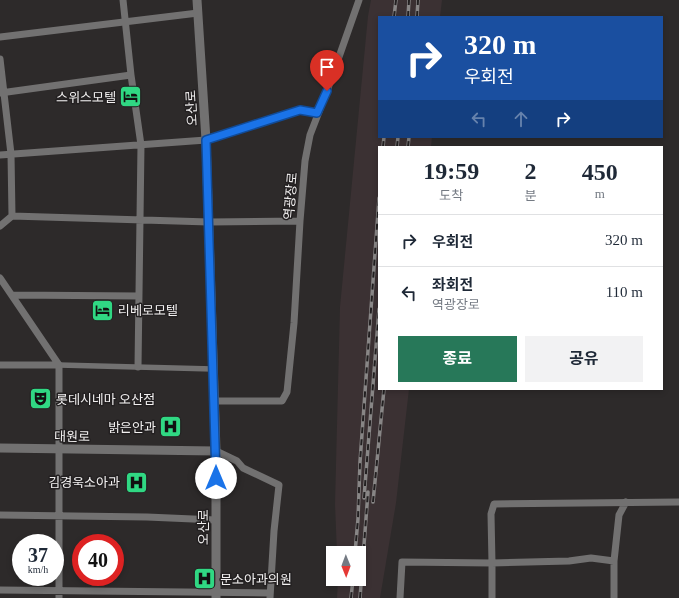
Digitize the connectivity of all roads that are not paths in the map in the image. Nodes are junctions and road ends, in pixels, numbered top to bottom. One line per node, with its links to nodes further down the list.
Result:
1 (123, 0): 5 (street)
2 (198, 0): 4 (street, 오산로)
3 (359, 0): 10 (street, 역광장로)
4 (198, 14): 5 (street); 11 (street, 오산로)
5 (126, 21): 6 (street); 8 (street)
6 (0, 36)
7 (0, 58): 9 (street)
8 (131, 75): 9 (street); 12 (street)
9 (2, 93): 13 (street)
10 (317, 113): 11 (street); 17 (street, 역광장로)
11 (206, 140): 12 (street); 18 (street, 오산로)
12 (141, 145): 13 (street); 16 (street)
13 (11, 154): 14 (street); 15 (street)
14 (0, 155)
15 (12, 216): 16 (street); 19 (street)
16 (140, 221): 18 (street); 22 (street)
17 (300, 221): 18 (street); 27 (street, 역광장로)
18 (209, 222): 26 (street, 오산로)
19 (0, 226)
20 (0, 278): 21 (street)
21 (12, 295): 22 (street); 24 (street)
22 (139, 296): 25 (street)
23 (0, 365): 24 (street)
24 (59, 365): 25 (street); 29 (street)
25 (138, 367): 26 (street)
26 (213, 369): 27 (street, 오산로)
27 (214, 401): 30 (street, 오산로)
28 (0, 448): 29 (street, 대원로)
29 (60, 448): 30 (street, 대원로); 34 (street)
30 (216, 451): 35 (street, 오산로); 41 (street)
31 (626, 502): 32 (street); 36 (street); 37 (street)
32 (679, 502)
33 (0, 515): 34 (street)
34 (59, 515): 35 (street); 39 (street)
35 (216, 520): 40 (street, 오산로)
36 (614, 561): 37 (street); 44 (street)
37 (492, 563): 42 (street); 43 (street)
38 (0, 590): 39 (street)
39 (59, 594): 40 (street)
40 (216, 595): 41 (street)
41 (270, 595)
42 (400, 598)
43 (492, 598)
44 (614, 598)

